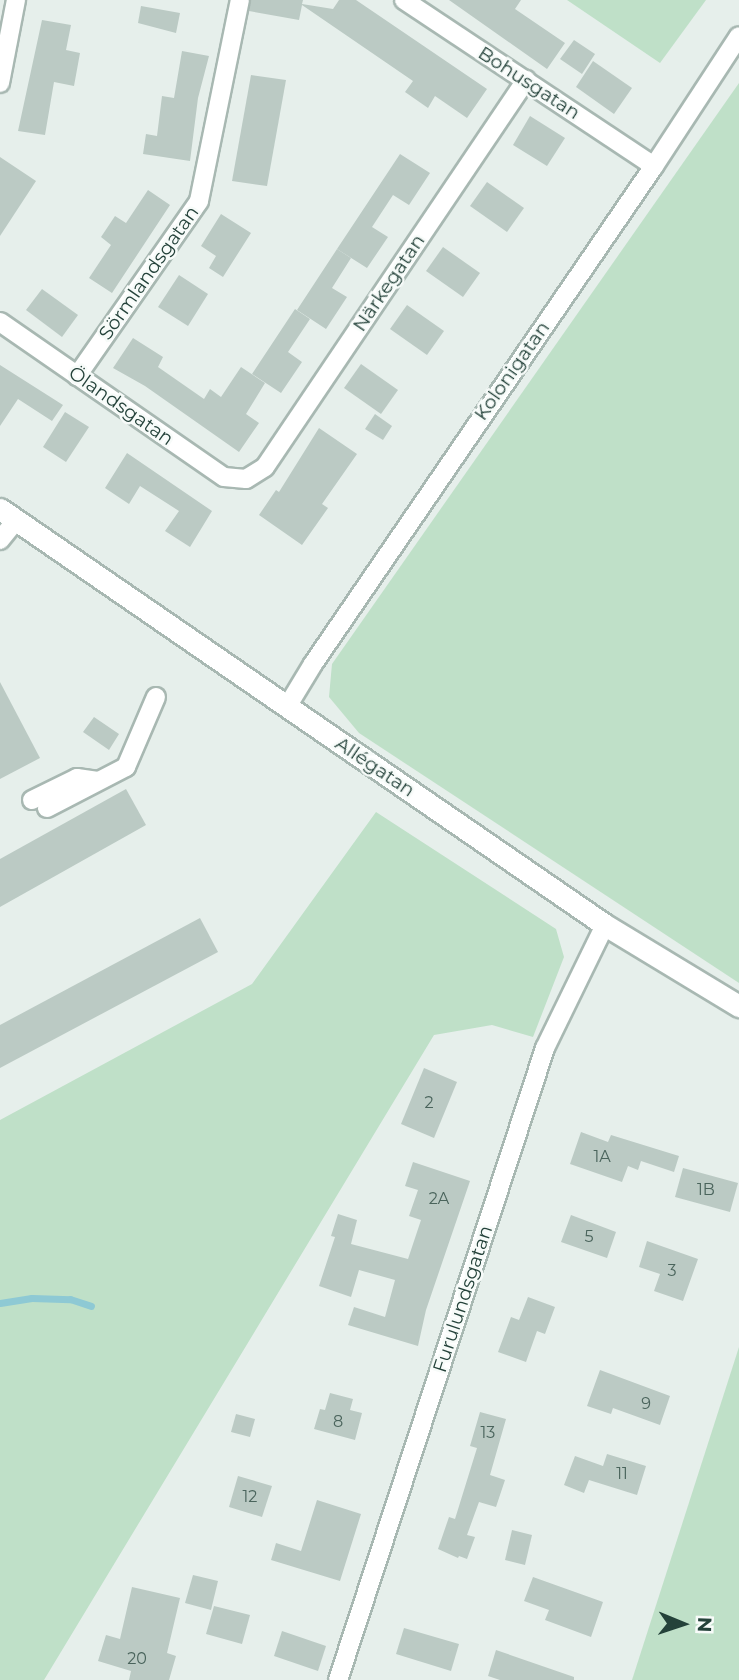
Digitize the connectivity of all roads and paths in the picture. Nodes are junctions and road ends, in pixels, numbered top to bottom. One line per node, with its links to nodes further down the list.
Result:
1 (16, 0): 6 (street)
2 (240, 0): 9 (street, Sörmlandsgatan)
3 (404, 0): 5 (street, Bohusgatan)
4 (739, 36): 7 (street, Kolonigatan)
5 (526, 80): 7 (street, Bohusgatan); 10 (street, Närkegatan)
6 (0, 83)
7 (654, 166): 14 (street, Kolonigatan)
8 (0, 322): 9 (street, Ölandsgatan)
9 (77, 376): 10 (street, Ölandsgatan)
10 (246, 479)
11 (8, 515): 12 (street, Allégatan); 14 (street, Allégatan)
12 (0, 540)
13 (156, 697): 15 (street)
14 (287, 707): 16 (street, Allégatan)
15 (40, 804)
16 (605, 925): 17 (street, Allégatan); 18 (street, Furulundsgatan)
17 (739, 1006)
18 (338, 1680)

